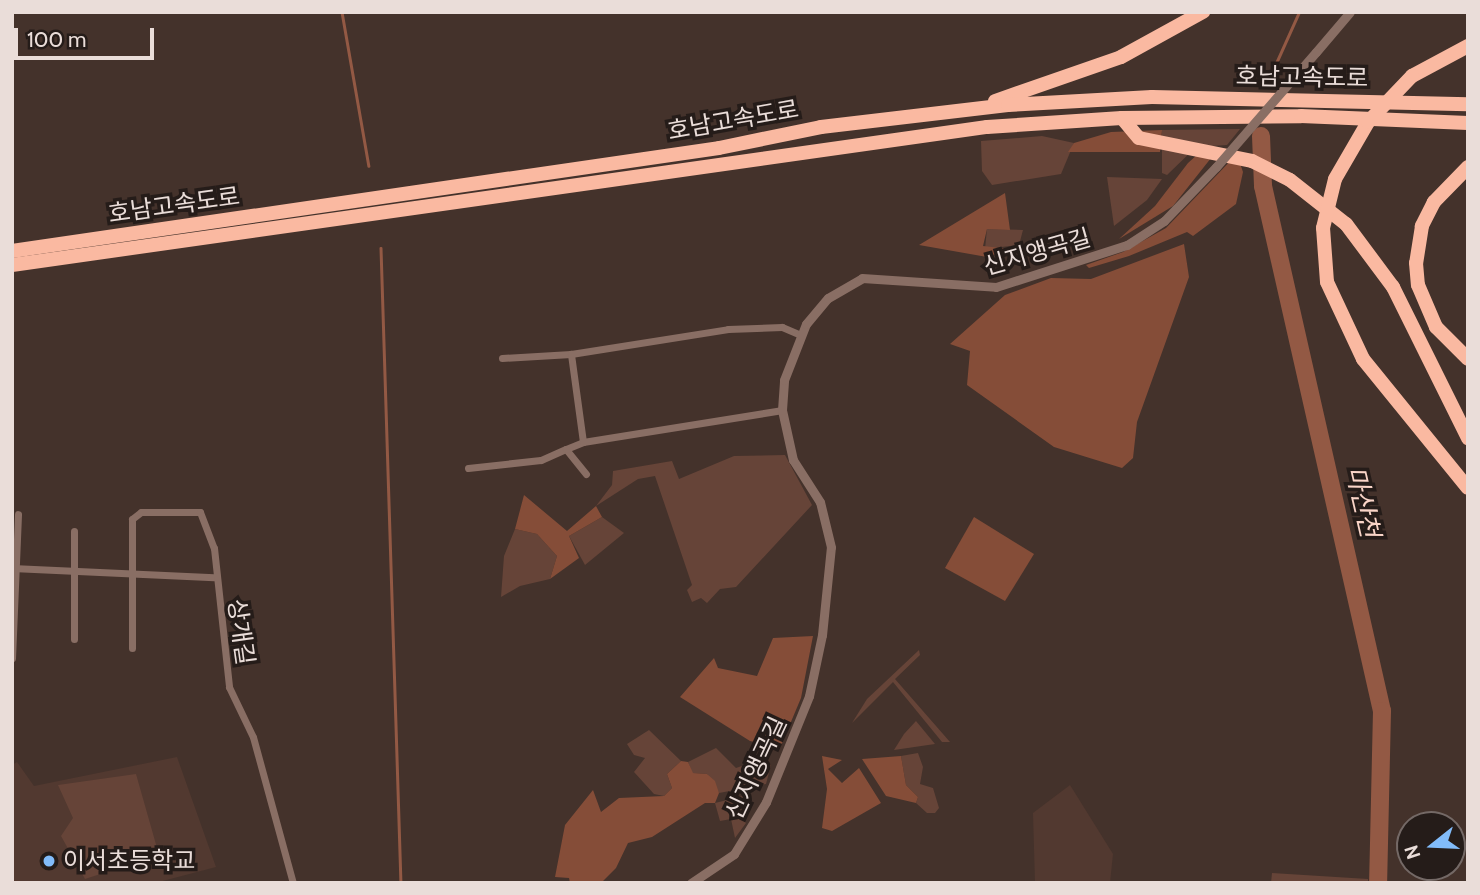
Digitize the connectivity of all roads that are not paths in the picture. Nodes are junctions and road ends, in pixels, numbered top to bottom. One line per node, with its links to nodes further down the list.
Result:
1 (1203, 12): 5 (highway)
2 (1350, 12): 11 (street, 신지앵곡길, bridge)
3 (1468, 46): 21 (highway, bridge)
4 (1468, 104): 5 (highway, 호남고속도로)
5 (978, 108): 9 (highway, 호남고속도로)
6 (1122, 118): 7 (highway, 호남고속도로); 10 (highway, 호남고속도로); 16 (highway)
7 (1468, 125)
8 (1468, 167): 14 (highway)
9 (12, 251)
10 (12, 265)
11 (801, 335): 12 (street); 15 (street, 신지앵곡길)
12 (571, 354): 13 (street); 17 (street)
13 (502, 358)
14 (1468, 359)
15 (782, 410): 17 (street); 32 (street, 신지앵곡길)
16 (1468, 438)
17 (583, 442): 18 (street)
18 (566, 449): 19 (street); 20 (street)
19 (468, 468)
20 (586, 474)
21 (1468, 488)
22 (18, 514): 24 (street)
23 (74, 531): 25 (street)
24 (14, 568): 25 (street, 상개길); 30 (street)
25 (74, 572): 26 (street, 상개길); 28 (street)
26 (132, 576): 27 (street, 상개길); 27 (street); 29 (street)
27 (214, 577): 31 (street, 상개길)
28 (74, 639)
29 (132, 648)
30 (12, 658)
31 (293, 883)
32 (691, 883)

